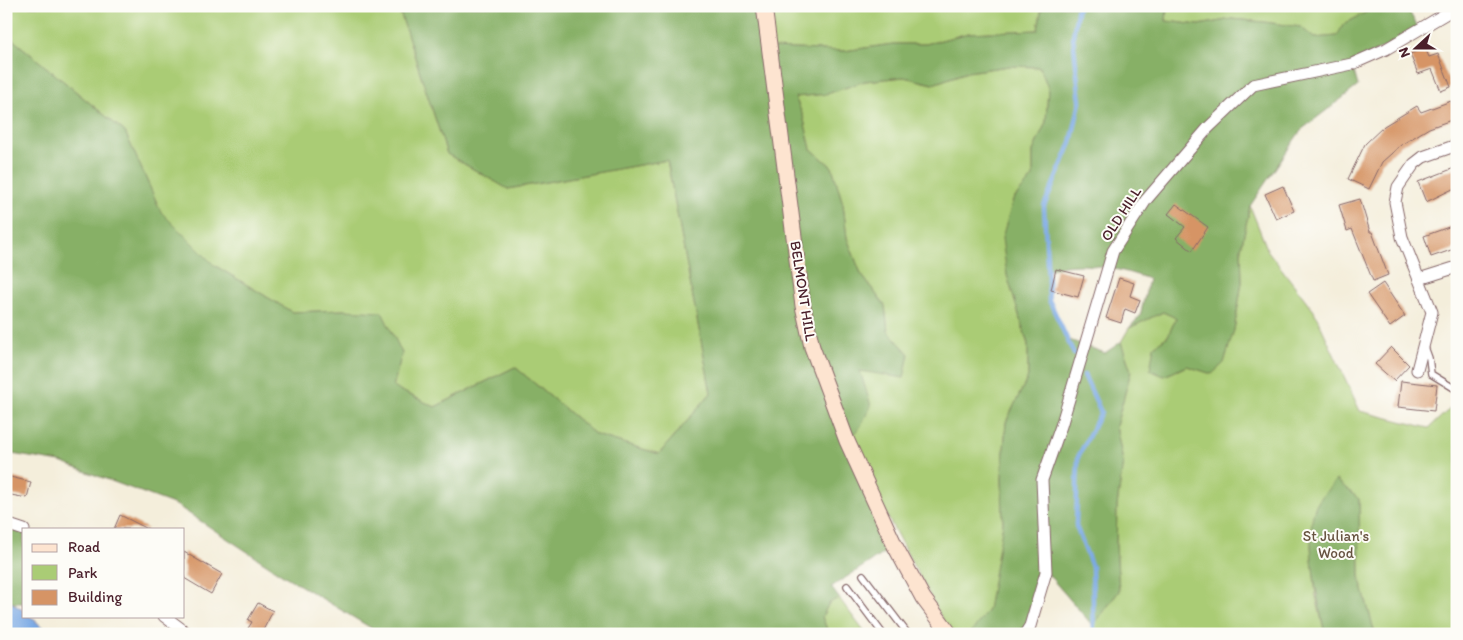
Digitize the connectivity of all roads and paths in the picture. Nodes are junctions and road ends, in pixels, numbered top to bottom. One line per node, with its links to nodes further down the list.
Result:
1 (764, 6): 18 (main road, BELMONT HILL)
2 (1457, 7): 19 (street, OLD HILL)
3 (1457, 145): 5 (street)
4 (1457, 267): 5 (street)
5 (1418, 279): 6 (street)
6 (1424, 345): 7 (street); 8 (lane)
7 (1417, 370)
8 (1457, 390)
9 (6, 524): 10 (street)
10 (22, 529)
11 (864, 575): 14 (lane)
12 (848, 586): 16 (lane)
13 (167, 618): 15 (street)
14 (907, 633): 17 (lane)
15 (188, 634)
16 (883, 634)
17 (898, 634)
18 (950, 634)
19 (1025, 634)

